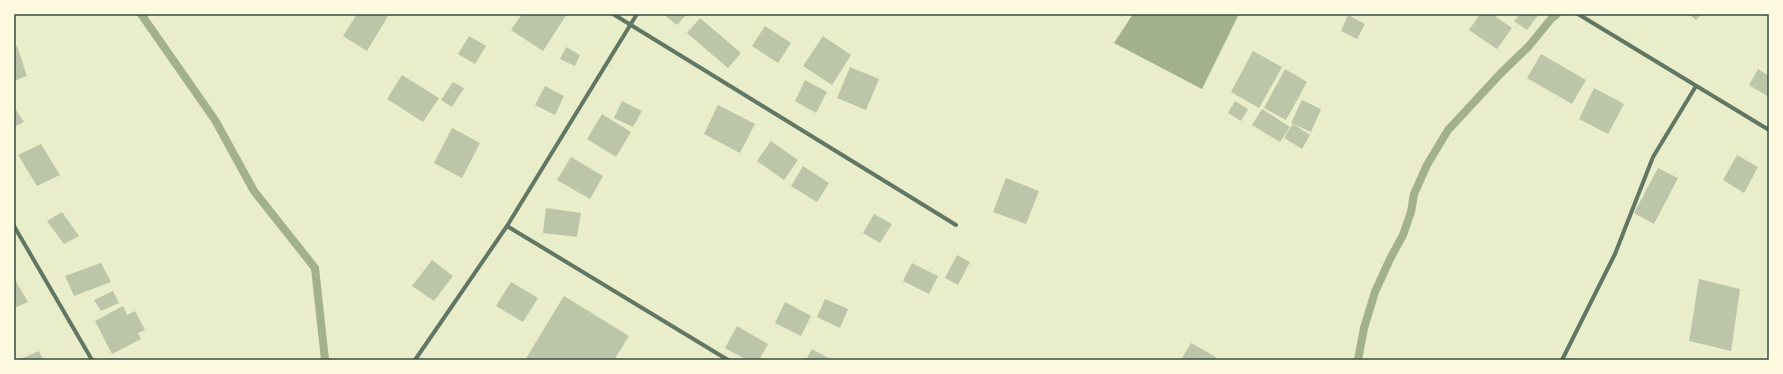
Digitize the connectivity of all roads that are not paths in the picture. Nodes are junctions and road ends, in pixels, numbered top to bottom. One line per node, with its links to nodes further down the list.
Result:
1 (613, 14): 4 (street)
2 (637, 14): 4 (street)
3 (1578, 14): 5 (street)
4 (630, 25): 7 (street); 9 (street)
5 (1696, 86): 6 (street); 13 (street)
6 (1769, 130)
7 (956, 225)
8 (14, 226): 10 (street)
9 (507, 226): 11 (street); 12 (street)
10 (92, 360)
11 (415, 360)
12 (728, 360)
13 (1562, 360)

